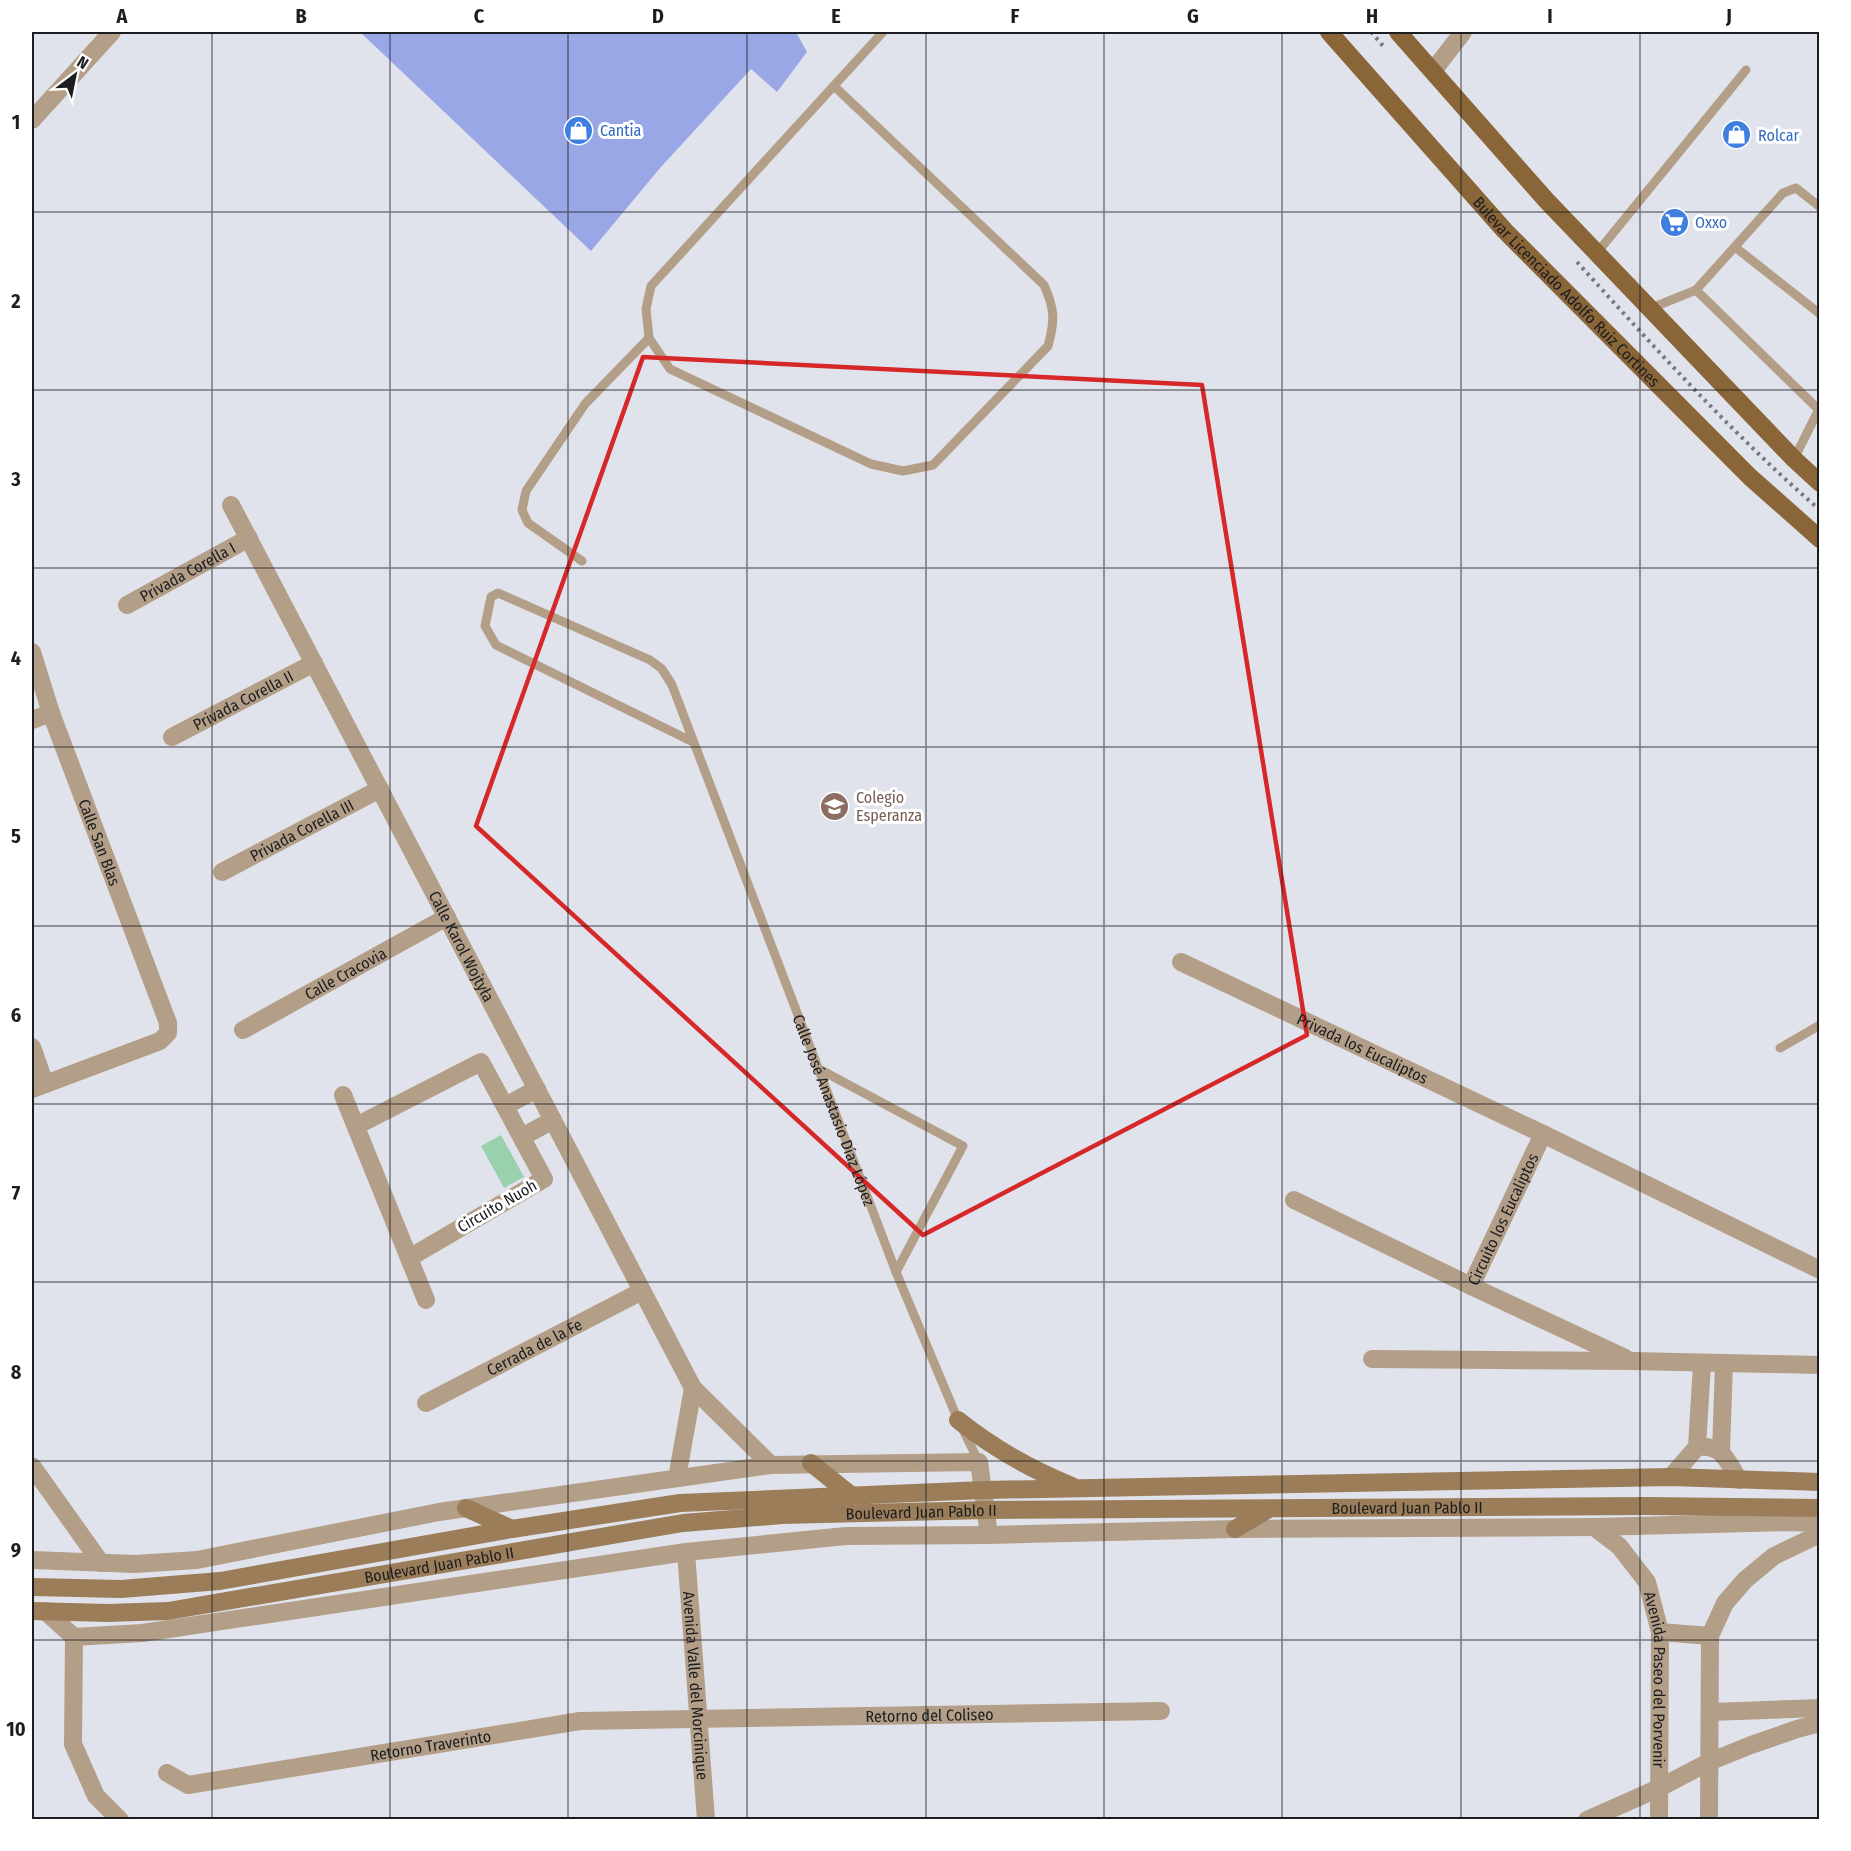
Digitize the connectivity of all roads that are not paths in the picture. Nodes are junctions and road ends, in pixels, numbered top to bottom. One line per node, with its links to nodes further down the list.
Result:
1 (112, 32): 9 (street)
2 (883, 32): 8 (lane)
3 (1329, 32): 22 (main road, Bulevar Licenciado Adolfo Ruiz Cortines)
4 (1398, 32): 7 (main road)
5 (1463, 32): 7 (street)
6 (1746, 70): 12 (lane)
7 (1433, 71): 12 (main road)
8 (834, 86): 16 (lane); 16 (lane)
9 (32, 120)
10 (1820, 207): 11 (lane)
11 (1735, 247): 13 (lane); 15 (lane)
12 (1596, 254): 14 (main road)
13 (1696, 291): 14 (lane); 17 (lane)
14 (1649, 309): 18 (main road)
15 (1820, 314)
16 (649, 338): 23 (lane)
17 (1819, 408): 18 (lane)
18 (1794, 459): 19 (main road)
19 (1820, 483)
20 (231, 505): 21 (street, Calle Karol Wojtyła)
21 (249, 538): 24 (street, Privada Corella I); 26 (street, Calle Karol Wojtyła)
22 (1820, 539)
23 (582, 561)
24 (127, 604)
25 (32, 652): 27 (street, Calle San Blas)
26 (314, 663): 29 (street, Privada Corella II); 31 (street, Calle Karol Wojtyła)
27 (51, 713): 28 (street); 40 (street, Calle San Blas)
28 (32, 720)
29 (172, 737)
30 (693, 742): 30 (lane, Calle José Anastasio Díaz López); 39 (lane, Calle José Anastasio Díaz López)
31 (380, 789): 32 (street, Privada Corella III); 33 (street, Calle Karol Wojtyła)
32 (222, 872)
33 (447, 917): 36 (street, Calle Cracovia); 41 (street, Calle Karol Wojtyła)
34 (1181, 962): 46 (street, Privada los Eucaliptos)
35 (1820, 1025): 38 (lane)
36 (243, 1030)
37 (32, 1047): 40 (street)
38 (1780, 1048)
39 (819, 1069): 51 (lane, Calle José Anastasio Díaz López); 51 (lane)
40 (38, 1086)
41 (537, 1089): 43 (street); 44 (street, Calle Karol Wojtyła)
42 (343, 1095): 45 (street)
43 (505, 1106): 45 (street, Circuito Nuoh); 47 (street, Circuito Nuoh)
44 (553, 1120): 47 (street); 53 (street, Calle Karol Wojtyła)
45 (356, 1126): 49 (street)
46 (1543, 1134): 50 (street, Circuito los Eucaliptos); 52 (street, Circuito los Eucaliptos)
47 (522, 1137): 49 (street, Circuito Nuoh)
48 (1294, 1200): 52 (street)
49 (409, 1258): 54 (street)
50 (1820, 1270)
51 (897, 1272): 62 (lane, Calle José Anastasio Díaz López)
52 (1471, 1286): 56 (street, Circuito los Eucaliptos)
53 (642, 1291): 60 (street, Calle Karol Wojtyła); 61 (street, Cerrada de la Fe)
54 (426, 1300)
55 (1372, 1359): 56 (street)
56 (1632, 1361): 57 (street, Circuito los Eucaliptos)
57 (1702, 1364): 58 (street, Circuito los Eucaliptos); 63 (street)
58 (1724, 1364): 59 (street, Circuito los Eucaliptos); 64 (street)
59 (1820, 1365)
60 (693, 1388): 67 (street, Calle Karol Wojtyła); 70 (street)
61 (426, 1403)
62 (958, 1420): 65 (lane, Calle José Anastasio Díaz López); 73 (main road)
63 (1698, 1447): 64 (street); 69 (street)
64 (1720, 1451): 71 (street)
65 (979, 1462): 66 (street); 74 (street, Calle José Anastasio Díaz López)
66 (812, 1463): 67 (street); 75 (main road)
67 (771, 1465): 70 (street)
68 (32, 1467): 89 (street)
69 (1671, 1477): 71 (main road, Boulevard Juan Pablo II); 73 (main road, Boulevard Juan Pablo II)
70 (677, 1478): 76 (street)
71 (1739, 1480): 72 (main road, Boulevard Juan Pablo II)
72 (1820, 1482)
73 (1079, 1488): 74 (main road, Boulevard Juan Pablo II)
74 (984, 1490): 75 (main road, Boulevard Juan Pablo II); 79 (street, Calle José Anastasio Díaz López)
75 (852, 1496): 82 (main road, Boulevard Juan Pablo II)
76 (466, 1508): 82 (main road); 88 (street)
77 (1269, 1508): 78 (main road, Boulevard Juan Pablo II); 79 (main road, Boulevard Juan Pablo II); 83 (main road)
78 (1820, 1508)
79 (987, 1510): 85 (street, Calle José Anastasio Díaz López); 92 (main road, Boulevard Juan Pablo II)
80 (1820, 1523): 81 (street, Boulevard Juan Pablo II)
81 (1594, 1527): 83 (street, Boulevard Juan Pablo II); 93 (street, Avenida Paseo del Porvenir)
82 (512, 1529): 90 (main road, Boulevard Juan Pablo II)
83 (1235, 1529): 85 (street, Boulevard Juan Pablo II)
84 (1820, 1534): 94 (street)
85 (988, 1535): 86 (street, Boulevard Juan Pablo II)
86 (686, 1552): 95 (street, Boulevard Juan Pablo II); 99 (street, Avenida Valle del Morcinique)
87 (32, 1560): 89 (street)
88 (197, 1560): 89 (street); 90 (street)
89 (101, 1563)
90 (220, 1581): 91 (main road, Boulevard Juan Pablo II)
91 (32, 1587)
92 (38, 1611): 95 (street)
93 (1660, 1632): 94 (street); 103 (street, Avenida Paseo del Porvenir)
94 (1710, 1636): 98 (street)
95 (74, 1637): 104 (street)
96 (1820, 1708): 98 (street)
97 (1161, 1711): 99 (street, Retorno del Coliseo)
98 (1710, 1712): 101 (street)
99 (698, 1718): 102 (street, Retorno Traverinto); 105 (street, Avenida Valle del Morcinique)
100 (1820, 1724): 101 (street)
101 (1710, 1762): 103 (street); 108 (street)
102 (167, 1773)
103 (1659, 1788): 106 (street); 107 (street, Avenida Paseo del Porvenir)
104 (120, 1820)
105 (706, 1820)
106 (1587, 1820)
107 (1659, 1820)
108 (1709, 1820)

